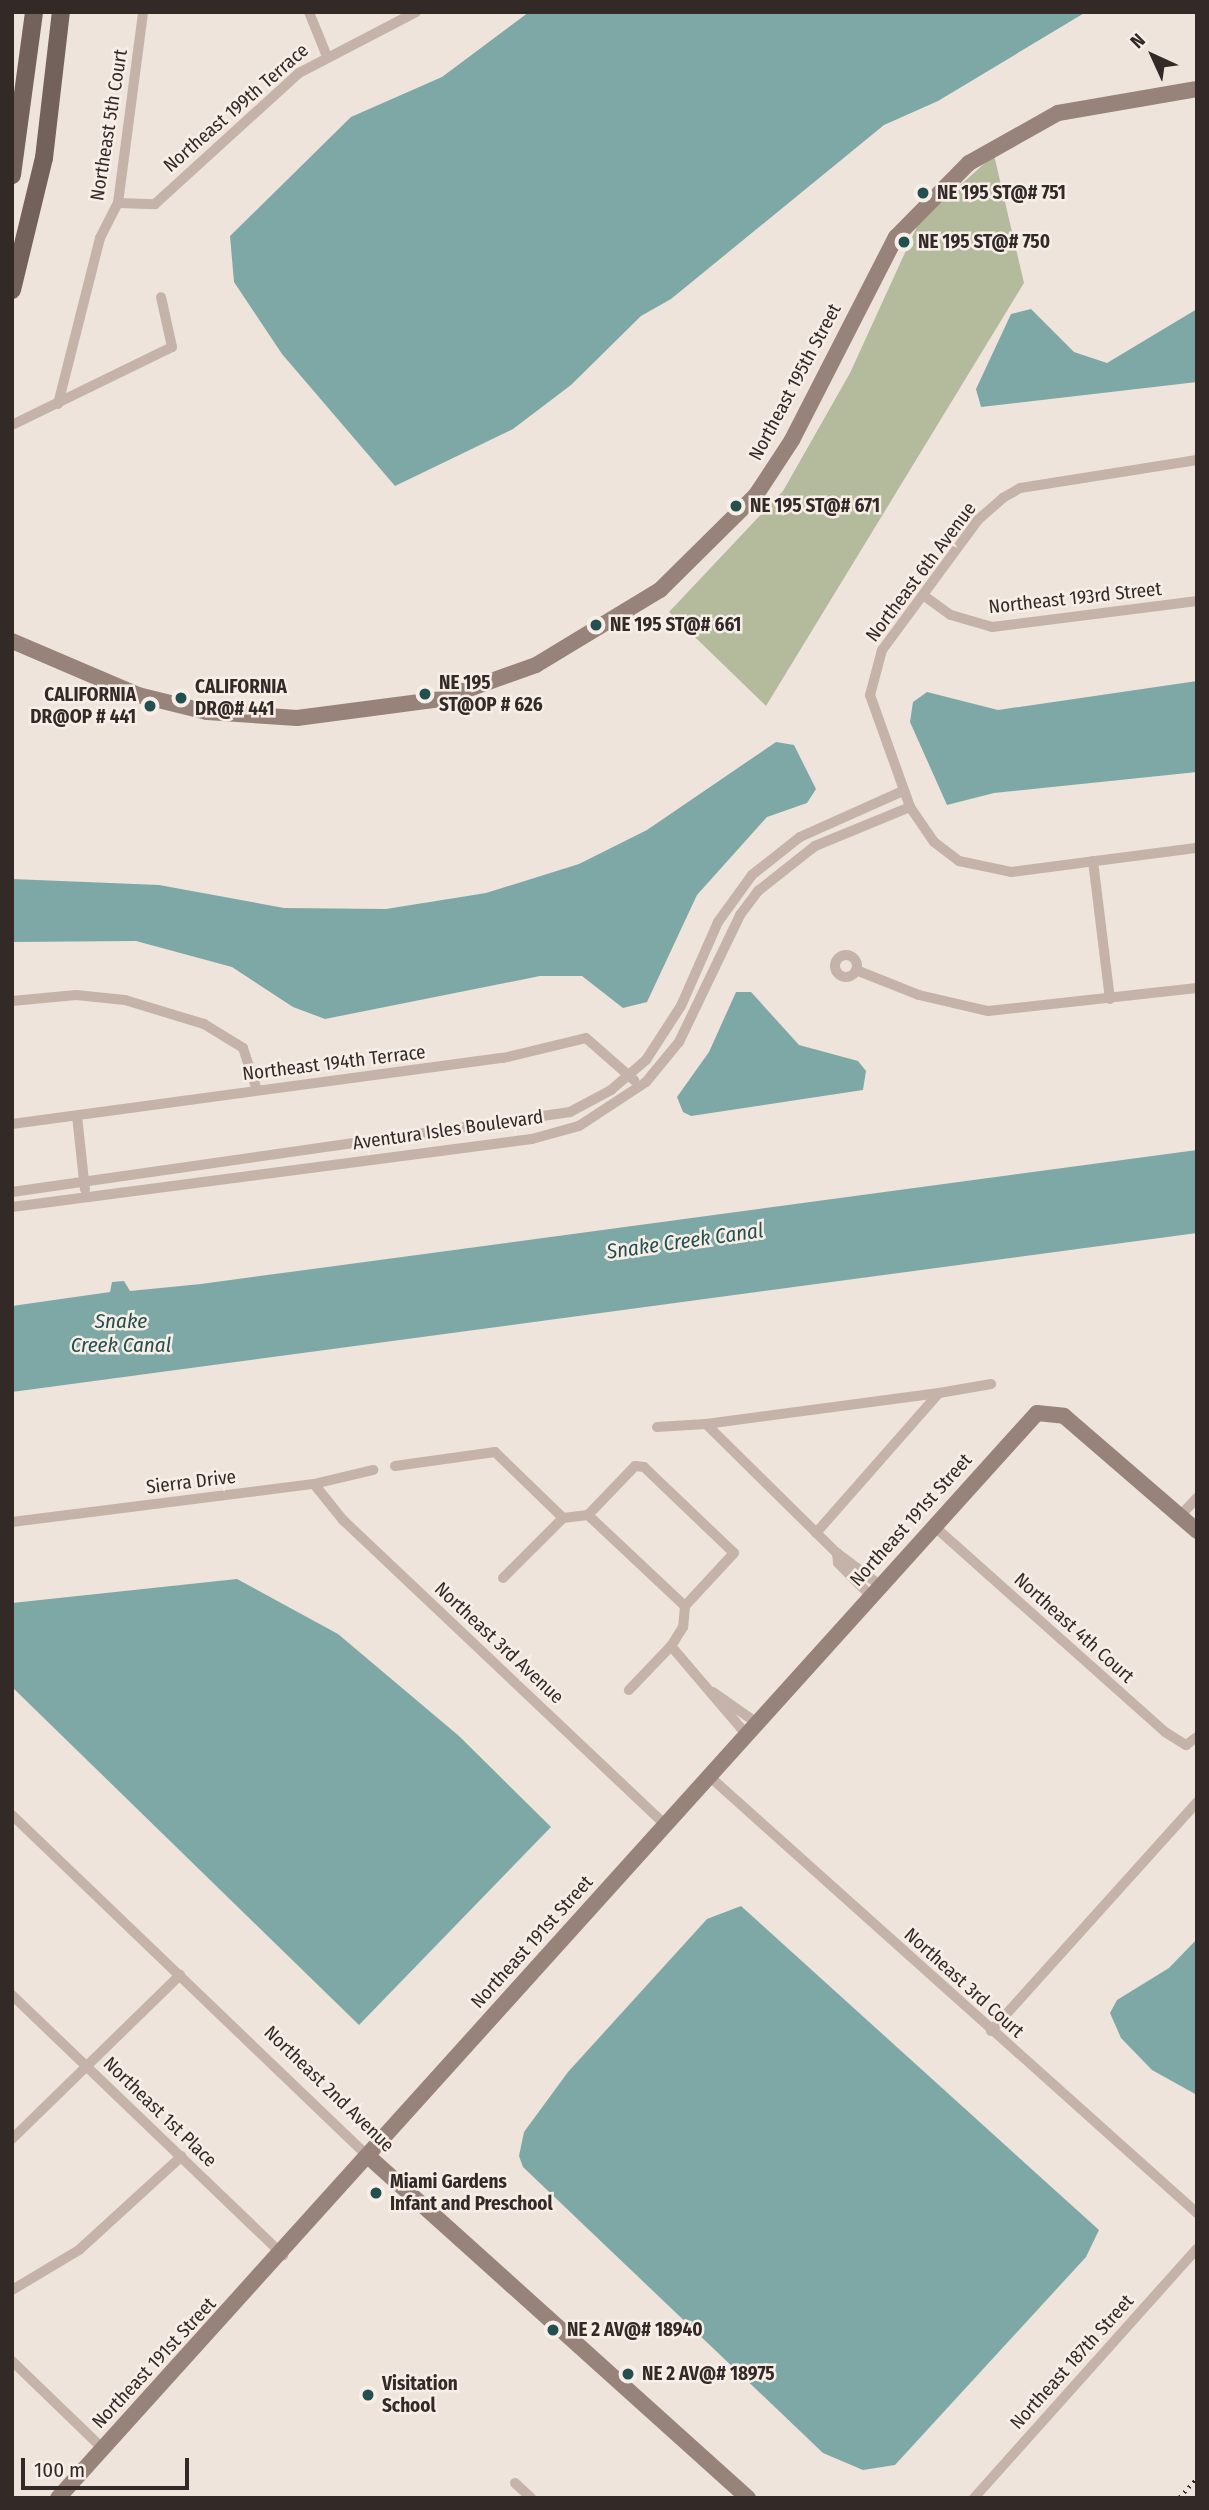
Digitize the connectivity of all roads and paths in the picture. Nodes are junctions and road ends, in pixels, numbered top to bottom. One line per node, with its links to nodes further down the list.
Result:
1 (34, 12): 8 (main road)
2 (61, 12): 10 (main road)
3 (144, 12): 9 (street, Northeast 5th Court)
4 (309, 12): 6 (street)
5 (416, 12): 6 (street, Northeast 199th Terrace)
6 (326, 54): 9 (street, Northeast 199th Terrace)
7 (1197, 89): 17 (street, Northeast 195th Street)
8 (12, 175)
9 (118, 203): 12 (street, Northeast 5th Court)
10 (13, 286)
11 (161, 297): 12 (street)
12 (58, 404): 13 (street)
13 (12, 425)
14 (1197, 460): 15 (street, Northeast 6th Avenue)
15 (923, 595): 16 (street, Northeast 193rd Street); 18 (street, Northeast 6th Avenue)
16 (1197, 601)
17 (12, 641)
18 (903, 791): 19 (street, Northeast 6th Avenue); 26 (street, Aventura Isles Boulevard)
19 (910, 807): 21 (street, Northeast 6th Avenue); 27 (street, Aventura Isles Boulevard)
20 (1197, 848): 21 (street, Northeast 6th Avenue)
21 (1093, 862): 24 (street)
22 (856, 970): 24 (street)
23 (1197, 988): 24 (street)
24 (1110, 999)
25 (12, 1001): 28 (street)
26 (629, 1074): 27 (street, Northeast 194th Terrace); 28 (street, Northeast 194th Terrace); 31 (street, Aventura Isles Boulevard)
27 (641, 1087): 33 (street, Aventura Isles Boulevard)
28 (257, 1090): 29 (street, Northeast 194th Terrace)
29 (77, 1116): 30 (street, Northeast 194th Terrace); 31 (street)
30 (12, 1124)
31 (84, 1183): 32 (street, Aventura Isles Boulevard); 33 (street)
32 (12, 1192)
33 (85, 1197): 34 (street, Aventura Isles Boulevard)
34 (12, 1207)
35 (990, 1384): 36 (street)
36 (939, 1392): 37 (street); 49 (street)
37 (706, 1424): 38 (street); 49 (street)
38 (657, 1427)
39 (395, 1466): 45 (street)
40 (373, 1470): 41 (street, Sierra Drive)
41 (314, 1485): 46 (street, Sierra Drive); 60 (street, Northeast 3rd Avenue)
42 (1197, 1498): 44 (street)
43 (588, 1515): 45 (street); 52 (street); 52 (street)
44 (1180, 1516): 47 (street, Northeast 191st Street); 48 (street)
45 (563, 1518): 50 (street)
46 (12, 1522)
47 (935, 1527): 51 (street, Northeast 191st Street); 56 (street, Northeast 4th Court)
48 (1197, 1531)
49 (816, 1533): 51 (street)
50 (503, 1578)
51 (876, 1591): 55 (street, Northeast 191st Street)
52 (685, 1606): 53 (street)
53 (671, 1646): 54 (street); 55 (street)
54 (629, 1690)
55 (751, 1729): 57 (street, Northeast 191st Street)
56 (1196, 1739)
57 (709, 1776): 60 (street, Northeast 191st Street); 63 (street, Northeast 3rd Court)
58 (1197, 1802): 63 (street)
59 (12, 1815): 61 (street, Northeast 2nd Avenue)
60 (665, 1824): 67 (street, Northeast 191st Street)
61 (180, 1975): 64 (street); 67 (street, Northeast 2nd Avenue)
62 (12, 1995): 64 (street, Northeast 1st Place)
63 (991, 2031): 68 (street, Northeast 3rd Court)
64 (89, 2068): 65 (street); 66 (street, Northeast 1st Place)
65 (12, 2138)
66 (181, 2155): 70 (street, Northeast 1st Place); 71 (street)
67 (369, 2157): 70 (street, Northeast 191st Street); 77 (street, Northeast 2nd Avenue)
68 (1197, 2213)
69 (1197, 2249): 78 (street, Northeast 187th Street)
70 (283, 2255): 73 (street, Northeast 191st Street)
71 (12, 2290)
72 (12, 2361): 73 (street)
73 (103, 2449): 75 (street, Northeast 191st Street)
74 (514, 2483): 76 (street)
75 (58, 2498)
76 (531, 2498)
77 (748, 2498)
78 (974, 2498)

